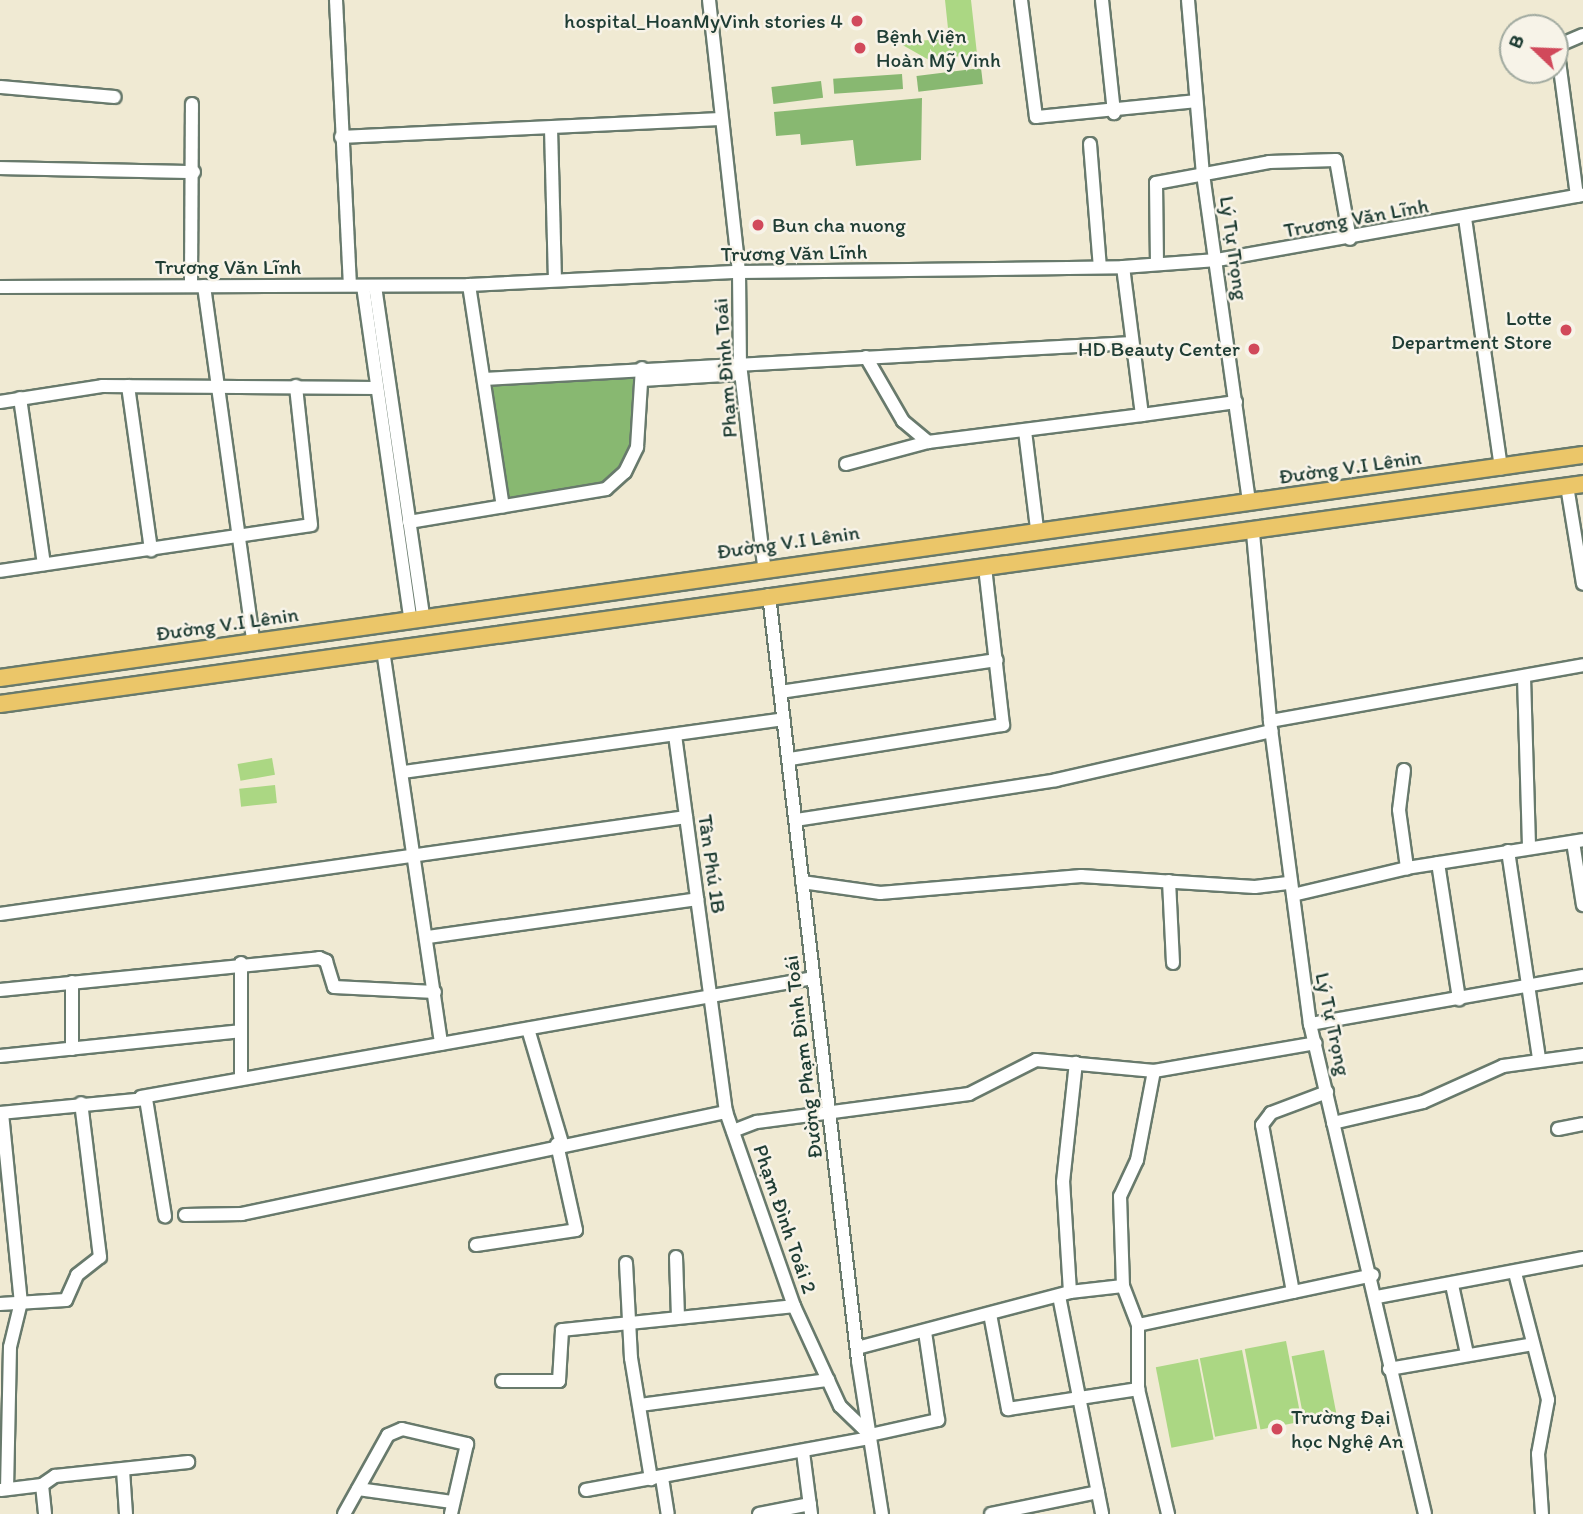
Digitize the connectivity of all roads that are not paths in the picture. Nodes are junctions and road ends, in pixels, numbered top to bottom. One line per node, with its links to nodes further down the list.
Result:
1 (336, 0): 14 (street)
2 (709, 0): 12 (street, Phạm Đình Toái)
3 (1021, 0): 11 (street)
4 (1102, 0): 11 (street)
5 (1188, 0): 9 (street, Lý Tự Trọng)
6 (1583, 35): 19 (street)
7 (0, 87): 8 (street)
8 (115, 97)
9 (1196, 101): 11 (street); 18 (street, Lý Tự Trọng)
10 (192, 104): 17 (street)
11 (1114, 113)
12 (720, 119): 13 (street); 26 (street, Phạm Đình Toái)
13 (551, 128): 14 (street); 27 (street)
14 (341, 137): 30 (street)
15 (1090, 144): 24 (street)
16 (0, 168): 17 (street)
17 (194, 172): 29 (street)
18 (1203, 174): 21 (street); 22 (street, Lý Tự Trọng); 23 (street)
19 (1580, 195): 20 (street, Trương Văn Lĩnh)
20 (1465, 218): 21 (street, Trương Văn Lĩnh); 49 (street)
21 (1350, 239): 22 (street, Trương Văn Lĩnh)
22 (1217, 260): 23 (street, Trương Văn Lĩnh); 43 (street, Lý Tự Trọng)
23 (1157, 264): 25 (street, Trương Văn Lĩnh)
24 (1100, 267): 25 (street, Trương Văn Lĩnh); 26 (street, Trương Văn Lĩnh)
25 (1123, 267): 32 (street)
26 (739, 272): 27 (street, Trương Văn Lĩnh); 34 (street, Phạm Đình Toái)
27 (555, 280): 28 (street, Trương Văn Lĩnh)
28 (469, 285): 30 (street, Trương Văn Lĩnh); 36 (street)
29 (198, 286): 30 (street, Trương Văn Lĩnh); 31 (street, Trương Văn Lĩnh); 38 (street)
30 (363, 286): 40 (street); 53 (street)
31 (0, 287)
32 (1132, 343): 33 (street); 44 (street)
33 (866, 357): 34 (street); 46 (street)
34 (741, 369): 35 (street); 59 (street, Phạm Đình Toái)
35 (642, 374): 36 (street); 52 (street)
36 (484, 379): 52 (street)
37 (128, 386): 38 (street); 41 (street); 57 (street)
38 (214, 386): 39 (street); 56 (street)
39 (296, 386): 40 (street); 56 (street)
40 (377, 388): 64 (street)
41 (20, 398): 42 (street); 58 (street)
42 (0, 402)
43 (1236, 402): 44 (street); 51 (street, Lý Tự Trọng)
44 (1142, 415): 45 (street)
45 (1025, 431): 46 (street); 54 (street)
46 (928, 442): 48 (street)
47 (1583, 455): 49 (main road, Đường V.I Lênin)
48 (846, 464)
49 (1501, 468): 51 (main road, Đường V.I Lênin)
50 (1575, 485): 55 (main road); 62 (street)
51 (1249, 502): 54 (main road, Đường V.I Lênin); 55 (main road)
52 (503, 506): 53 (street)
53 (409, 522): 64 (street)
54 (1037, 529): 59 (main road, Đường V.I Lênin)
55 (1253, 533): 60 (main road); 75 (street, Lý Tự Trọng)
56 (237, 538): 57 (street); 66 (street)
57 (151, 550): 58 (street)
58 (44, 564): 61 (street)
59 (765, 566): 63 (main road); 64 (main road, Đường V.I Lênin)
60 (985, 567): 63 (main road); 68 (street)
61 (0, 572)
62 (1583, 578)
63 (769, 595): 67 (main road); 72 (street, Đường Phạm Đình Toái)
64 (417, 617): 65 (main road, Đường V.I Lênin)
65 (380, 622): 66 (main road, Đường V.I Lênin); 67 (main road)
66 (253, 641): 71 (main road, Đường V.I Lênin)
67 (383, 650): 73 (main road); 79 (street)
68 (997, 660): 72 (street); 77 (street)
69 (1583, 665): 70 (street)
70 (1524, 677): 75 (street); 83 (street)
71 (0, 678)
72 (780, 692): 74 (street, Đường Phạm Đình Toái)
73 (0, 704)
74 (783, 719): 76 (street); 77 (street, Đường Phạm Đình Toái)
75 (1271, 726): 81 (street); 90 (street, Lý Tự Trọng)
76 (675, 736): 79 (street); 80 (street, Tân Phú 1B)
77 (790, 759): 81 (street, Đường Phạm Đình Toái)
78 (1405, 770): 87 (street)
79 (403, 772): 85 (street)
80 (686, 817): 85 (street); 91 (street, Tân Phú 1B)
81 (796, 820): 89 (street, Đường Phạm Đình Toái)
82 (1578, 841): 83 (street); 92 (street)
83 (1529, 847): 84 (street)
84 (1507, 850): 86 (street); 100 (street)
85 (415, 853): 93 (street); 94 (street)
86 (1438, 863): 87 (street); 104 (street)
87 (1407, 868): 90 (street)
88 (1169, 881): 89 (street); 90 (street); 96 (street)
89 (802, 882): 98 (street, Đường Phạm Đình Toái)
90 (1291, 889): 105 (street, Lý Tự Trọng)
91 (697, 899): 94 (street); 103 (street, Tân Phú 1B)
92 (1583, 905)
93 (0, 914)
94 (428, 937): 102 (street)
95 (241, 963): 99 (street); 102 (street); 107 (street)
96 (1173, 963)
97 (1583, 976): 100 (street)
98 (813, 978): 103 (street); 121 (street, Đường Phạm Đình Toái)
99 (72, 982): 101 (street); 110 (street)
100 (1529, 987): 104 (street); 113 (street)
101 (0, 990)
102 (435, 992): 109 (street)
103 (711, 997): 106 (street); 120 (street, Phạm Đình Toái 2)
104 (1459, 999): 105 (street)
105 (1310, 1024): 108 (street, Lý Tự Trọng)
106 (527, 1029): 109 (street); 127 (street)
107 (240, 1031): 110 (street); 116 (street)
108 (1316, 1043): 115 (street); 117 (street, Lý Tự Trọng)
109 (440, 1044): 116 (street)
110 (72, 1049): 112 (street)
111 (1583, 1055): 113 (street)
112 (0, 1056)
113 (1539, 1058): 123 (street)
114 (1076, 1063): 115 (street); 121 (street); 139 (street)
115 (1154, 1071): 137 (street)
116 (241, 1079): 118 (street)
117 (1328, 1092): 123 (street, Lý Tự Trọng); 138 (street)
118 (141, 1097): 119 (street); 129 (street)
119 (81, 1103): 122 (street); 141 (street)
120 (726, 1112): 126 (street, Phạm Đình Toái 2); 127 (street)
121 (829, 1112): 126 (street); 150 (street, Đường Phạm Đình Toái)
122 (1, 1113): 141 (street)
123 (1333, 1123): 135 (street, Lý Tự Trọng)
124 (1583, 1124): 125 (street)
125 (1558, 1129)
126 (733, 1131): 143 (street, Phạm Đình Toái 2)
127 (559, 1144): 128 (street); 130 (street)
128 (185, 1215)
129 (165, 1216)
130 (476, 1245)
131 (676, 1257): 145 (street)
132 (1583, 1258): 134 (street)
133 (626, 1263): 146 (street)
134 (1515, 1273): 136 (street); 149 (street)
135 (1373, 1275): 138 (street); 140 (street, Lý Tự Trọng)
136 (1452, 1285): 140 (street); 151 (street)
137 (1123, 1286): 139 (street); 147 (street)
138 (1293, 1292): 147 (street)
139 (1065, 1294): 144 (street); 156 (street)
140 (1377, 1297): 152 (street, Lý Tự Trọng)
141 (21, 1303): 142 (street); 165 (street)
142 (0, 1304)
143 (794, 1306): 145 (street); 153 (street, Phạm Đình Toái 2)
144 (990, 1314): 148 (street); 156 (street)
145 (678, 1317): 146 (street)
146 (629, 1323): 154 (street); 157 (street)
147 (1138, 1325): 155 (street)
148 (925, 1332): 150 (street); 158 (street)
149 (1533, 1344): 151 (street); 181 (street)
150 (857, 1348): 158 (street, Đường Phạm Đình Toái)
151 (1467, 1354): 152 (street)
152 (1389, 1369): 180 (street, Lý Tự Trọng)
153 (828, 1380): 157 (street); 158 (street, Phạm Đình Toái 2)
154 (502, 1381)
155 (1139, 1389): 156 (street); 179 (street)
156 (1079, 1398): 167 (street)
157 (640, 1405): 162 (street)
158 (870, 1436): 159 (street); 176 (street, Đường Phạm Đình Toái)
159 (803, 1452): 162 (street); 169 (street)
160 (188, 1462): 161 (street)
161 (123, 1470): 163 (street); 172 (street)
162 (656, 1478): 166 (street); 174 (street)
163 (42, 1485): 165 (street); 171 (street)
164 (358, 1489): 168 (street); 168 (street); 173 (street)
165 (3, 1490)
166 (586, 1490)
167 (1098, 1492): 170 (street); 178 (street)
168 (452, 1508)
169 (810, 1509): 175 (street)
170 (1033, 1510): 177 (street)
171 (45, 1514)
172 (126, 1514)
173 (344, 1514)
174 (668, 1514)
175 (759, 1514)
176 (882, 1514)
177 (991, 1514)
178 (1102, 1514)
179 (1168, 1514)
180 (1425, 1514)
181 (1542, 1514)

